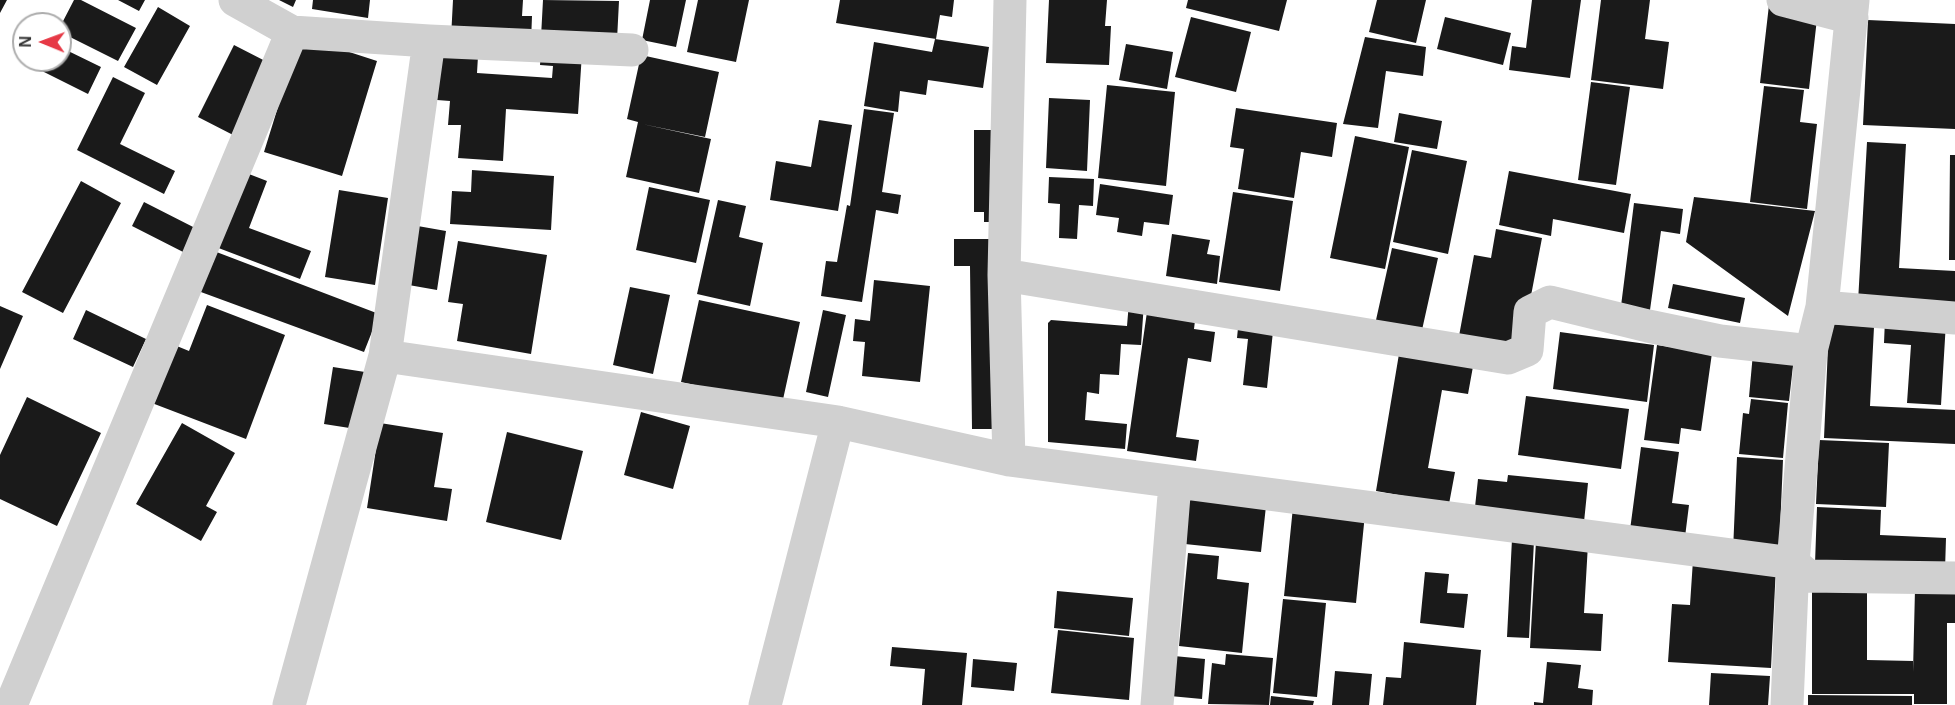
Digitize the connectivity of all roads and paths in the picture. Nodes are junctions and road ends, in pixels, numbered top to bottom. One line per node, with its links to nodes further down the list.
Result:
1 (235, 0): 5 (street)
2 (1010, 0): 8 (street)
3 (1783, 0): 4 (street)
4 (1853, 9): 9 (street)
5 (292, 32): 6 (street); 18 (street)
6 (429, 41): 7 (street); 12 (street)
7 (632, 50)
8 (1004, 275): 11 (street); 14 (street)
9 (1822, 307): 10 (street); 11 (street)
10 (1955, 318)
11 (1811, 351): 16 (street)
12 (385, 356): 13 (street); 19 (street)
13 (838, 423): 14 (street); 20 (street)
14 (1009, 459): 15 (street)
15 (1175, 483): 16 (street); 21 (street)
16 (1792, 563): 17 (street); 22 (street)
17 (1955, 578)
18 (11, 705)
19 (290, 705)
20 (765, 705)
21 (1156, 705)
22 (1787, 705)

